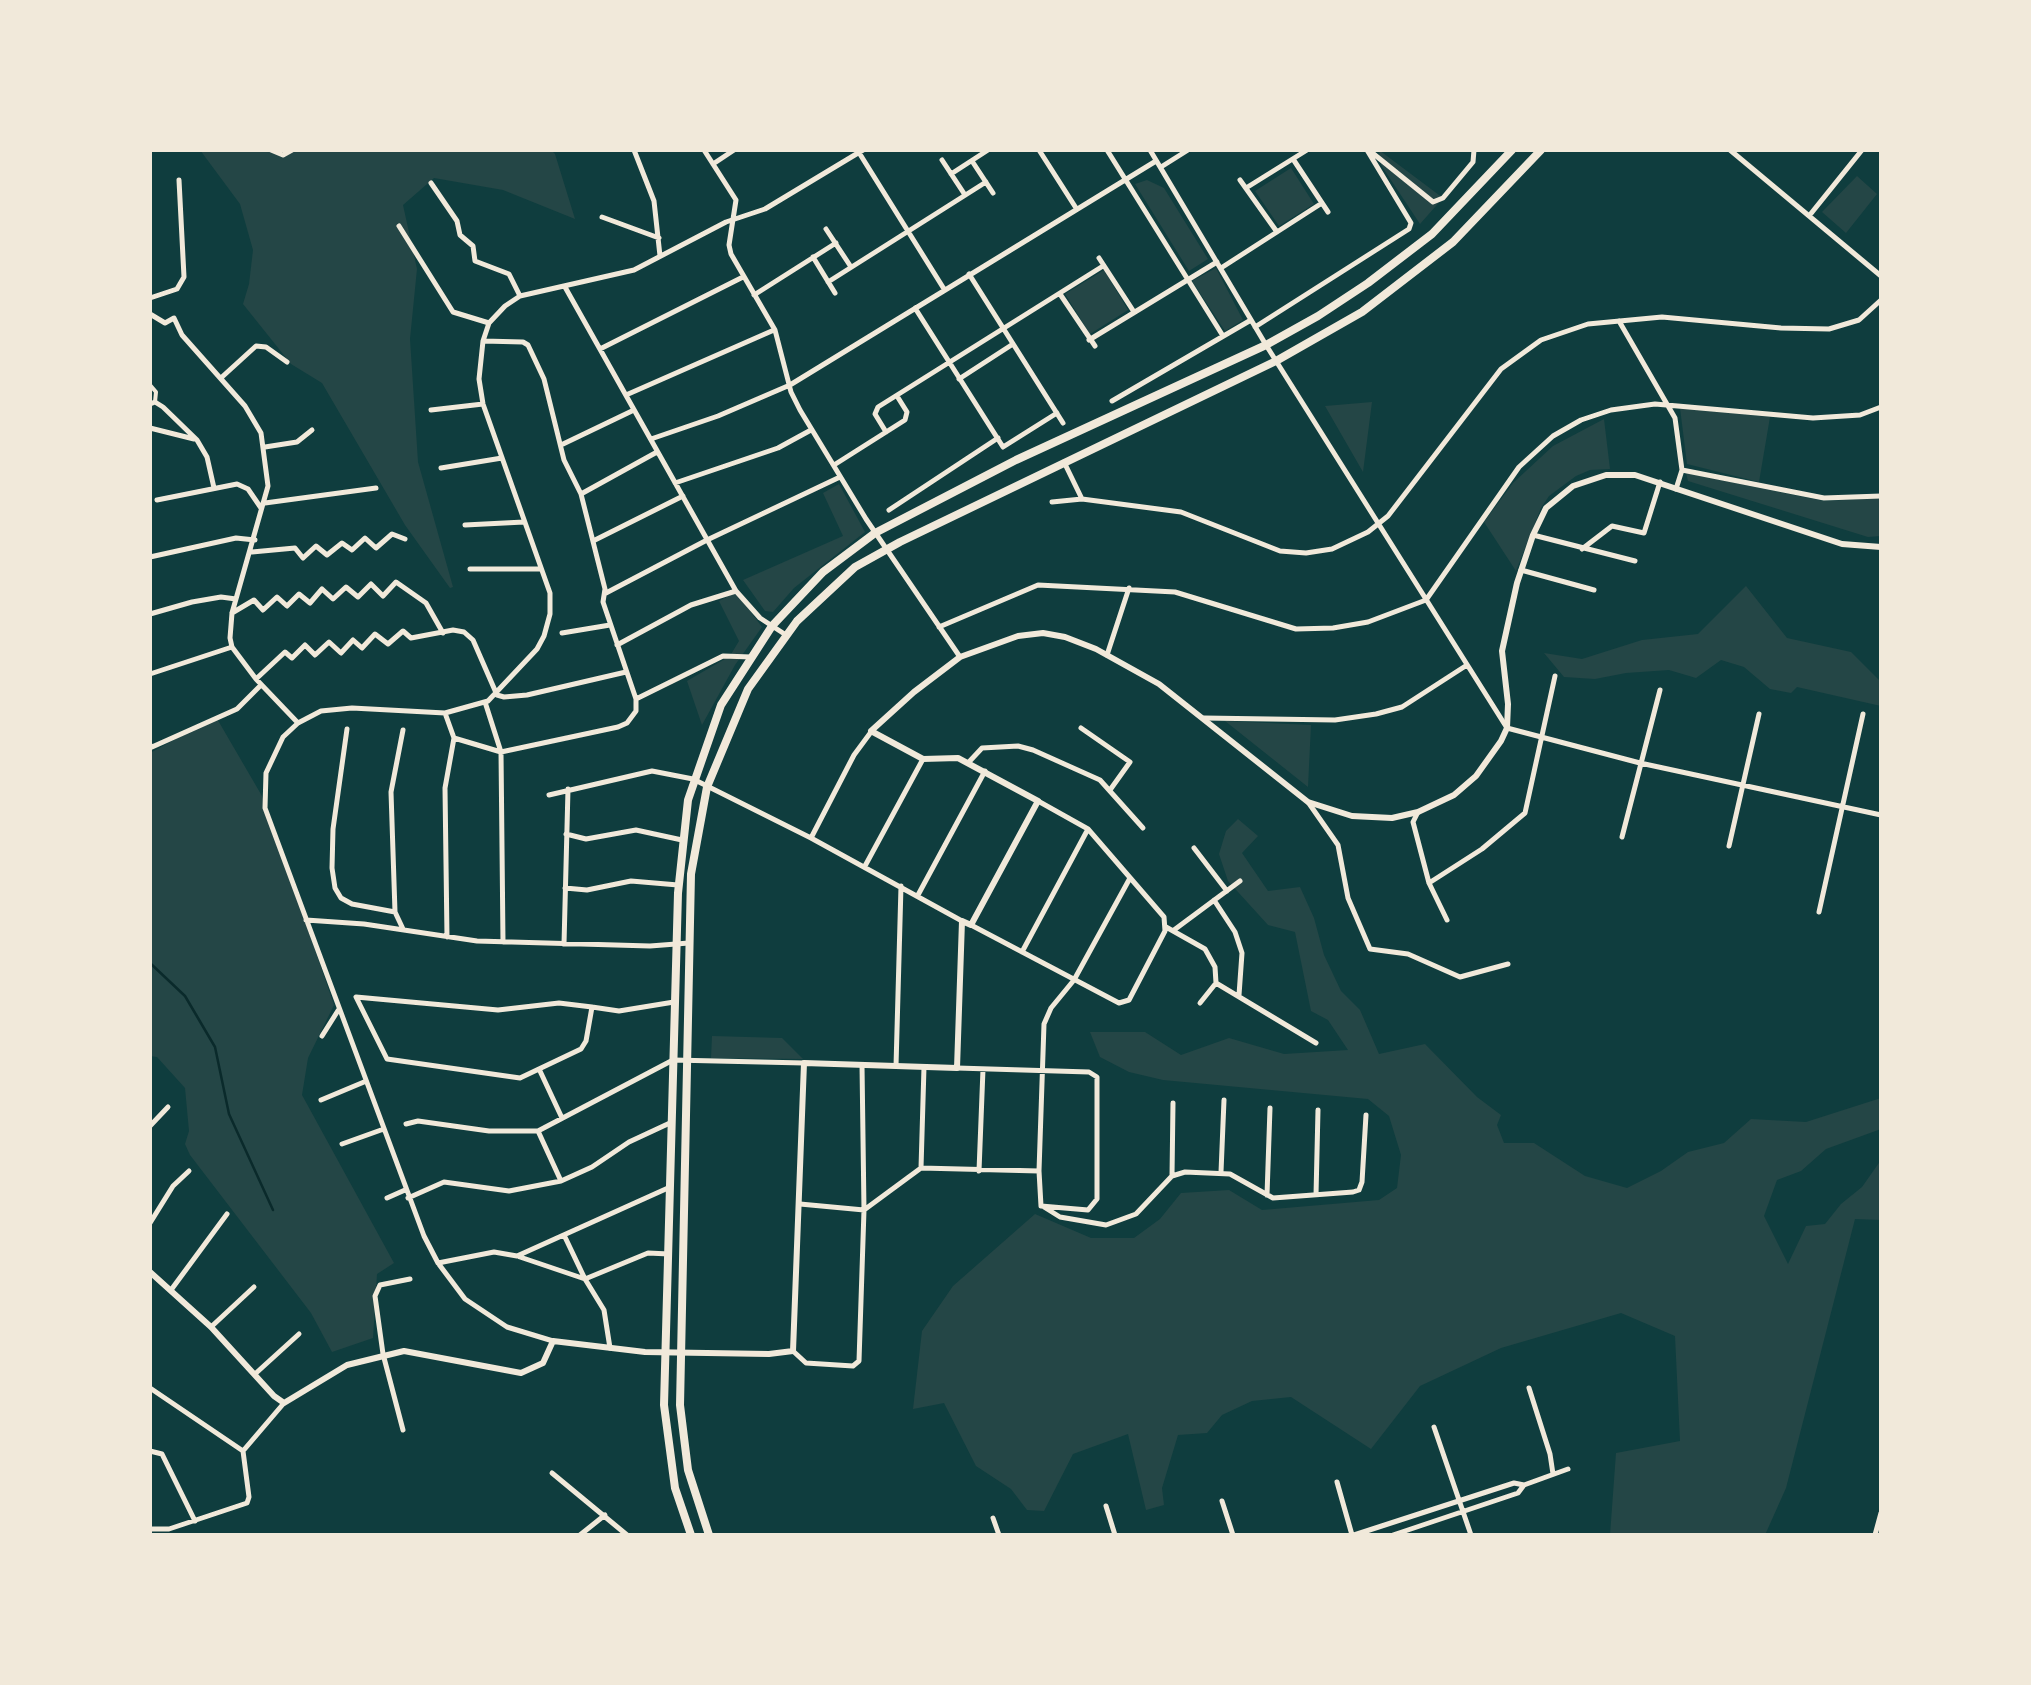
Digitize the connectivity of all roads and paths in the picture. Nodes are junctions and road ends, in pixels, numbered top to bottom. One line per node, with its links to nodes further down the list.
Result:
1 (271, 150): 2 (street)
2 (292, 150)
3 (634, 150): 44 (street)
4 (704, 150): 23 (street)
5 (734, 150): 23 (street)
6 (988, 150): 21 (street)
7 (1038, 150): 35 (street)
8 (1107, 150): 27 (street)
9 (1150, 150): 22 (street)
10 (1188, 150): 24 (street)
11 (1307, 150): 19 (street)
12 (1368, 150): 18 (street); 70 (street)
13 (1512, 150): 76 (main road)
14 (1541, 150): 78 (main road)
15 (1730, 150): 37 (street)
16 (1862, 150): 37 (street)
17 (860, 151): 39 (street); 42 (street)
18 (1475, 152)
19 (1293, 159): 31 (street); 34 (street)
20 (942, 160): 25 (street)
21 (972, 160): 25 (street); 29 (street)
22 (1156, 161): 24 (street); 27 (street)
23 (713, 164): 39 (street)
24 (1161, 168): 49 (street)
25 (951, 174): 33 (street)
26 (178, 180): 63 (street)
27 (1124, 180): 35 (street); 55 (street)
28 (1240, 180): 31 (street)
29 (986, 182): 32 (street); 33 (street)
30 (430, 184): 62 (street)
31 (1246, 188): 43 (street)
32 (993, 194)
33 (965, 195): 42 (street)
34 (1322, 203): 36 (street); 43 (street)
35 (1076, 208): 52 (street)
36 (1328, 212)
37 (1809, 216): 53 (street)
38 (602, 217): 44 (street)
39 (735, 218): 46 (street); 54 (street)
40 (400, 226): 69 (street)
41 (826, 229): 45 (street)
42 (907, 232): 51 (street); 58 (street)
43 (1277, 232): 49 (street)
44 (659, 238): 46 (street)
45 (836, 243): 47 (street); 51 (street)
46 (660, 256): 57 (street)
47 (813, 258): 56 (street); 61 (street)
48 (1098, 258): 50 (street)
49 (1219, 265): 55 (street); 70 (street)
50 (1104, 266): 60 (street); 66 (street)
51 (850, 267): 56 (street)
52 (968, 274): 58 (street); 71 (street)
53 (1881, 276)
54 (743, 277): 61 (street); 77 (street)
55 (1186, 281): 66 (street); 73 (street)
56 (828, 282): 59 (street)
57 (565, 287): 62 (street); 77 (street)
58 (944, 288): 65 (street)
59 (835, 293)
60 (1060, 293): 66 (street); 71 (street)
61 (754, 295): 72 (street)
62 (520, 296): 69 (street)
63 (150, 298)
64 (1881, 300): 68 (street)
65 (915, 308): 79 (street); 83 (street)
66 (1134, 312)
67 (150, 314): 81 (street)
68 (1619, 321): 90 (street); 128 (street)
69 (489, 323): 74 (street)
70 (1253, 323): 73 (street); 76 (street)
71 (1003, 327): 75 (street); 79 (street)
72 (775, 330): 83 (street); 85 (street)
73 (1222, 336): 87 (street)
74 (483, 341): 89 (street); 103 (street)
75 (1013, 344): 82 (street); 94 (street)
76 (1266, 345): 78 (street); 129 (main road)
77 (600, 349): 85 (street)
78 (1276, 360): 107 (main road); 128 (street)
79 (948, 361): 82 (street); 86 (street)
80 (287, 362): 81 (street)
81 (221, 378): 104 (street)
82 (959, 379): 100 (street)
83 (790, 385): 98 (street); 102 (street)
84 (150, 386): 88 (street)
85 (626, 395): 93 (street)
86 (897, 396): 99 (street); 99 (street)
87 (1112, 401)
88 (152, 403): 101 (street)
89 (483, 404): 92 (street); 106 (street)
90 (1670, 404): 91 (street); 110 (street); 149 (street)
91 (1881, 407)
92 (432, 410)
93 (634, 410): 102 (street); 103 (street)
94 (1057, 413): 95 (street); 100 (street)
95 (1063, 423)
96 (150, 428): 101 (street)
97 (312, 430): 104 (street)
98 (811, 430): 108 (street); 113 (street)
99 (886, 432): 108 (street)
100 (998, 438): 124 (street)
101 (197, 440): 114 (street)
102 (651, 440): 105 (street)
103 (561, 445): 117 (street)
104 (265, 447): 123 (street)
105 (658, 452): 113 (street); 117 (street)
106 (502, 458): 109 (street); 126 (street)
107 (1064, 462): 120 (street); 136 (main road)
108 (834, 465): 111 (street)
109 (441, 468)
110 (1682, 470): 116 (street); 119 (street)
111 (840, 477): 129 (street); 133 (street)
112 (1660, 482): 116 (street); 130 (street); 137 (street)
113 (675, 483): 118 (street)
114 (214, 488): 121 (street); 125 (street)
115 (376, 488): 123 (street)
116 (1676, 488): 135 (street)
117 (581, 494): 134 (street)
118 (682, 496): 133 (street); 134 (street)
119 (1881, 496)
120 (1082, 499): 122 (street); 128 (street)
121 (157, 500)
122 (1052, 502)
123 (264, 503): 125 (street)
124 (889, 510)
125 (263, 511): 132 (street)
126 (524, 522): 127 (street); 142 (street)
127 (465, 524)
128 (1379, 524): 149 (street)
129 (875, 533): 136 (street); 153 (main road)
130 (1533, 535): 137 (street); 143 (street)
131 (405, 539): 138 (street)
132 (255, 540): 138 (street); 139 (street)
133 (707, 540): 146 (street); 147 (street)
134 (593, 541): 147 (street)
135 (1881, 547)
136 (887, 548): 154 (street); 157 (main road)
137 (1582, 549): 140 (street)
138 (252, 552): 148 (street)
139 (150, 557)
140 (1635, 560)
141 (470, 568): 142 (street)
142 (541, 569): 169 (street)
143 (1521, 570): 145 (street); 178 (street)
144 (1129, 588): 149 (street); 154 (street); 160 (street)
145 (1594, 590)
146 (736, 591): 153 (street); 158 (street)
147 (605, 594): 152 (street)
148 (236, 600): 150 (street); 151 (street)
149 (1426, 600): 163 (street)
150 (232, 613): 155 (street); 159 (street)
151 (150, 614)
152 (610, 625): 156 (street); 158 (street)
153 (772, 626): 157 (street); 161 (main road)
154 (940, 627): 162 (street)
155 (443, 633): 167 (street); 169 (street)
156 (562, 634)
157 (786, 634): 192 (main road)
158 (617, 645): 164 (street)
159 (232, 647): 165 (street); 167 (street)
160 (1107, 655): 162 (street); 175 (street)
161 (750, 656): 170 (street); 190 (main road)
162 (960, 657): 181 (street)
163 (1468, 666): 175 (street); 178 (street)
164 (626, 672): 169 (street); 170 (street)
165 (150, 674)
166 (1555, 676): 182 (street)
167 (259, 682): 176 (street); 184 (street)
168 (1660, 690): 188 (street)
169 (496, 695): 171 (street)
170 (636, 699): 185 (street)
171 (485, 702): 172 (street); 185 (street)
172 (445, 713): 176 (street); 183 (street)
173 (1760, 714): 191 (street)
174 (1864, 714): 198 (street)
175 (1202, 718): 197 (street)
176 (298, 723): 221 (street)
177 (1081, 728): 194 (street)
178 (1507, 728): 182 (street); 199 (street)
179 (347, 729): 219 (street)
180 (403, 730): 219 (street)
181 (871, 732): 186 (street); 205 (street)
182 (1540, 736): 188 (street); 212 (street)
183 (454, 738): 185 (street); 227 (street)
184 (150, 745)
185 (501, 752): 228 (street)
186 (923, 759): 187 (street); 209 (street)
187 (968, 762): 189 (street); 194 (street)
188 (1640, 762): 191 (street); 204 (street)
189 (985, 771): 196 (street); 217 (street)
190 (693, 780): 192 (street); 193 (street); 206 (main road)
191 (1744, 784): 198 (street); 207 (street)
192 (707, 786): 205 (street); 230 (main road)
193 (568, 789): 195 (street); 203 (street)
194 (1110, 790): 201 (street)
195 (548, 795)
196 (1038, 801): 202 (street); 224 (street)
197 (1308, 802): 199 (street); 233 (street)
198 (1842, 807): 200 (street); 220 (street)
199 (1418, 812): 212 (street)
200 (1881, 815)
201 (1143, 828)
202 (1088, 830): 210 (street); 232 (street)
203 (566, 834): 206 (street); 215 (street)
204 (1622, 837)
205 (811, 838): 209 (street)
206 (682, 840): 213 (main road)
207 (1729, 846)
208 (1194, 848): 216 (street)
209 (865, 867): 214 (street)
210 (1130, 878): 225 (street); 234 (street)
211 (1240, 881): 216 (street)
212 (1428, 883): 222 (street)
213 (678, 885): 215 (street); 229 (main road)
214 (901, 886): 217 (street); 247 (street)
215 (565, 888): 231 (street)
216 (1227, 890): 218 (street)
217 (918, 895): 223 (street)
218 (1214, 900): 225 (street); 236 (street)
219 (395, 912): 226 (street)
220 (1819, 912)
221 (306, 920): 226 (street); 240 (street)
222 (1447, 920)
223 (962, 921): 224 (street); 249 (street)
224 (971, 925): 232 (street)
225 (1168, 927): 234 (street); 235 (street)
226 (403, 930): 227 (street)
227 (447, 937): 228 (street)
228 (503, 942): 231 (street)
229 (676, 943): 230 (street); 231 (street); 237 (main road)
230 (689, 943): 244 (main road)
231 (564, 944)
232 (1022, 952): 234 (street)
233 (1508, 964)
234 (1074, 980): 251 (street)
235 (1216, 984): 236 (street); 238 (street)
236 (1238, 996): 242 (street)
237 (674, 1002): 239 (street); 243 (main road)
238 (1200, 1002)
239 (592, 1007): 252 (street); 252 (street)
240 (339, 1009): 241 (street); 253 (street)
241 (322, 1036)
242 (1316, 1043)
243 (673, 1060): 244 (street); 261 (street); 262 (main road)
244 (687, 1061): 245 (street); 300 (main road)
245 (804, 1064): 246 (street); 281 (street)
246 (862, 1065): 247 (street); 283 (street)
247 (896, 1066): 248 (street)
248 (924, 1067): 249 (street); 268 (street)
249 (956, 1068): 250 (street)
250 (983, 1068): 251 (street); 271 (street)
251 (1042, 1069): 269 (street); 282 (street)
252 (540, 1070): 261 (street)
253 (364, 1082): 254 (street); 265 (street)
254 (320, 1100)
255 (1224, 1100): 272 (street)
256 (1173, 1103): 273 (street)
257 (168, 1107): 264 (street)
258 (1270, 1108): 277 (street)
259 (1318, 1110): 278 (street)
260 (1366, 1115): 278 (street)
261 (562, 1118): 266 (street)
262 (672, 1122): 274 (street); 275 (main road)
263 (406, 1124): 266 (street)
264 (150, 1126)
265 (382, 1130): 267 (street); 276 (street)
266 (538, 1131): 274 (street)
267 (342, 1144)
268 (922, 1168): 271 (street); 283 (street)
269 (1039, 1170): 271 (street); 282 (street)
270 (189, 1171): 285 (street)
271 (979, 1171)
272 (1221, 1172): 273 (street); 277 (street)
273 (1172, 1176): 282 (street)
274 (561, 1181): 280 (street)
275 (671, 1187): 286 (street); 287 (main road)
276 (405, 1190): 279 (street); 280 (street)
277 (1266, 1195): 278 (street)
278 (1316, 1195)
279 (387, 1198)
280 (408, 1198): 289 (street)
281 (800, 1204): 283 (street); 301 (street)
282 (1041, 1206)
283 (864, 1210): 301 (street)
284 (227, 1214): 294 (street)
285 (150, 1223)
286 (564, 1235): 288 (street); 292 (street)
287 (670, 1254): 292 (street); 299 (main road)
288 (517, 1256): 289 (street); 292 (street)
289 (438, 1263): 297 (street)
290 (150, 1272): 294 (street)
291 (410, 1280): 302 (street)
292 (585, 1280): 298 (street)
293 (254, 1287): 295 (street)
294 (171, 1290): 295 (street)
295 (211, 1328): 303 (street)
296 (298, 1334): 303 (street)
297 (554, 1341): 298 (street); 302 (street)
298 (610, 1348): 299 (street)
299 (664, 1351): 300 (street); 327 (main road)
300 (680, 1352): 301 (street); 328 (main road)
301 (794, 1352)
302 (383, 1354): 306 (street); 308 (street)
303 (254, 1374): 306 (street)
304 (150, 1388): 310 (street)
305 (1529, 1388): 313 (street)
306 (284, 1403): 310 (street)
307 (1434, 1427): 317 (street)
308 (403, 1430)
309 (150, 1450): 323 (street)
310 (242, 1451): 323 (street)
311 (1568, 1469): 313 (street)
312 (552, 1473): 321 (street)
313 (1553, 1474): 315 (street)
314 (1337, 1482): 332 (street)
315 (1524, 1485): 317 (street); 319 (street)
316 (1222, 1501): 331 (street)
317 (1458, 1501): 319 (street); 332 (street)
318 (1106, 1506): 330 (street)
319 (1462, 1512): 333 (street); 334 (street)
320 (1881, 1513): 335 (street)
321 (606, 1515): 325 (street); 326 (street)
322 (993, 1518): 329 (street)
323 (194, 1520): 324 (street)
324 (150, 1530)
325 (580, 1535)
326 (627, 1535)
327 (692, 1535)
328 (709, 1535)
329 (999, 1535)
330 (1115, 1535)
331 (1234, 1535)
332 (1353, 1535)
333 (1393, 1535)
334 (1470, 1535)
335 (1874, 1535)

